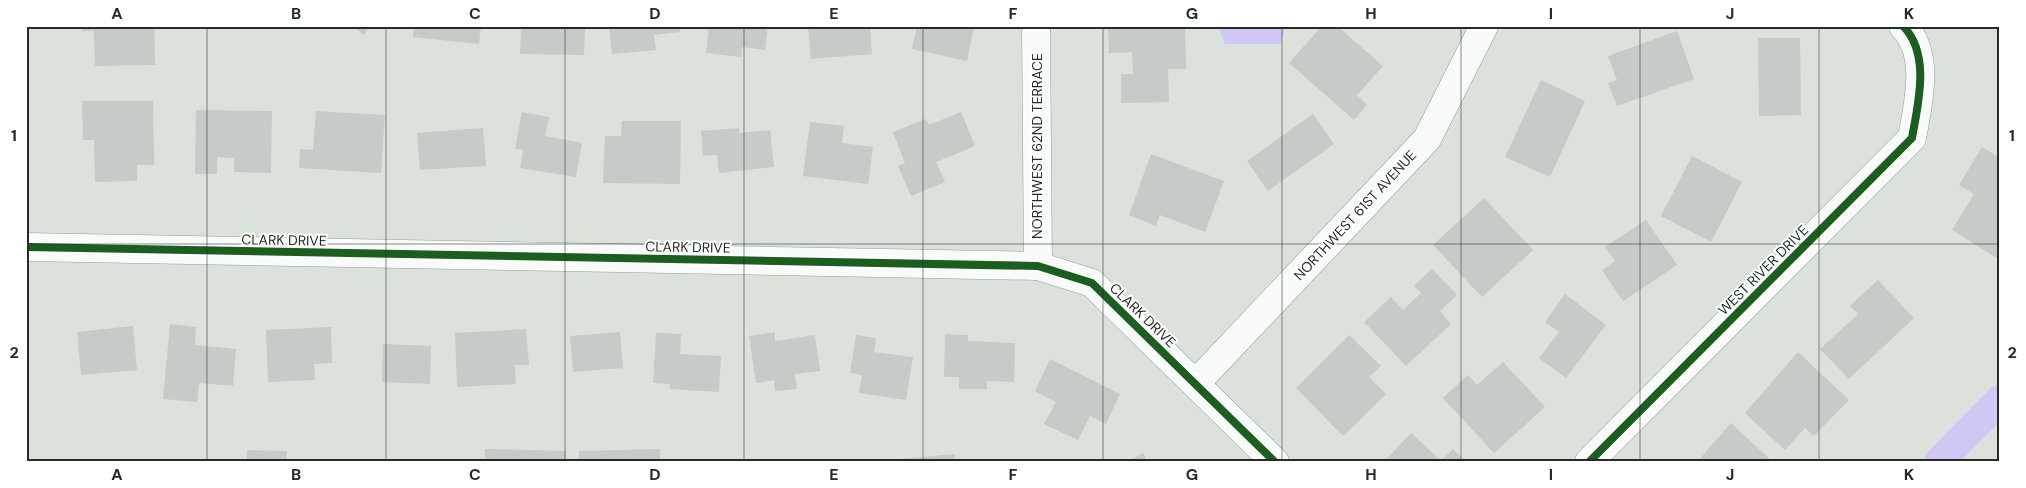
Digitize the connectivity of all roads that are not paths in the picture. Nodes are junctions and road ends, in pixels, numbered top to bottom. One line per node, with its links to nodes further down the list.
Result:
1 (1036, 26): 5 (street, NORTHWEST 62ND TERRACE)
2 (1484, 26): 6 (street, NORTHWEST 61ST AVENUE)
3 (1903, 26): 8 (street, WEST RIVER DRIVE)
4 (26, 247): 5 (street, CLARK DRIVE)
5 (1038, 266): 6 (street, CLARK DRIVE)
6 (1196, 383): 7 (street, CLARK DRIVE)
7 (1275, 462)
8 (1589, 462)

